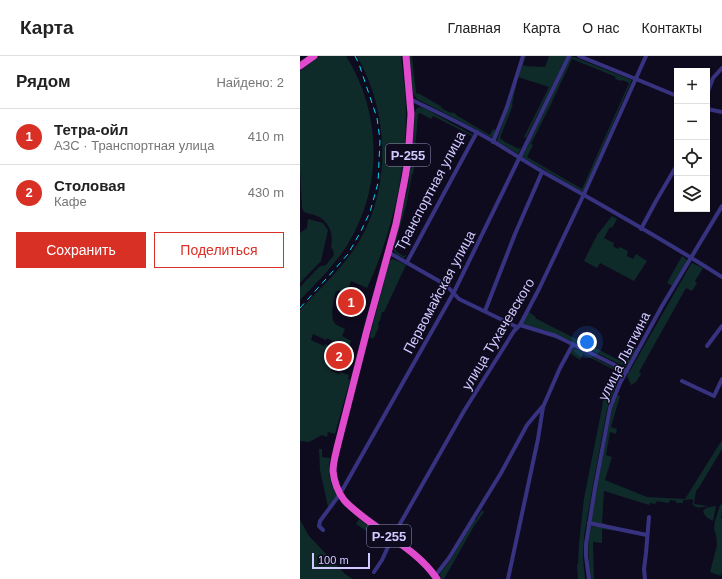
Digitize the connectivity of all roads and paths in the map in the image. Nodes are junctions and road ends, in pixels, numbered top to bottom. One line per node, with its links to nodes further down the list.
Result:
1 (314, 56): 7 (highway)
2 (406, 56): 12 (highway, Р-255)
3 (523, 56): 16 (street)
4 (569, 56): 17 (street, Первомайская улица)
5 (579, 56): 9 (street)
6 (646, 56): 9 (street, улица Тухачевского)
7 (300, 66)
8 (722, 68): 10 (street)
9 (636, 78): 11 (street); 20 (street, улица Тухачевского)
10 (710, 86)
11 (674, 95)
12 (410, 99): 15 (street); 23 (highway, Р-255)
13 (710, 110): 14 (street)
14 (722, 112)
15 (477, 132): 16 (street); 25 (street, Транспортная улица)
16 (493, 142): 17 (street)
17 (520, 158): 19 (street); 27 (street, Первомайская улица)
18 (674, 170): 22 (street)
19 (542, 172): 20 (street); 28 (street)
20 (584, 194): 22 (street); 29 (street, улица Тухачевского)
21 (722, 206): 24 (street, улица Лыткина)
22 (642, 228): 24 (street)
23 (388, 252): 25 (street); 37 (highway, Транспортная улица / Р-255)
24 (692, 257): 26 (street); 33 (street, улица Лыткина)
25 (407, 262): 27 (street)
26 (722, 277)
27 (454, 292): 28 (street); 37 (street, Первомайская улица)
28 (485, 311): 29 (street)
29 (518, 326): 31 (street); 42 (street, улица Тухачевского)
30 (722, 326): 32 (street)
31 (573, 344): 33 (street); 36 (street)
32 (707, 346)
33 (627, 371): 39 (street, улица Лыткина)
34 (722, 379): 35 (street)
35 (682, 381)
36 (543, 407): 44 (street); 45 (street)
37 (340, 494): 40 (street, Первомайская улица); 42 (highway, Р-255)
38 (649, 516): 41 (street)
39 (589, 523): 41 (street); 46 (street, улица Лыткина)
40 (322, 530)
41 (647, 535): 47 (street)
42 (392, 538): 43 (street, улица Тухачевского); 44 (highway, Р-255)
43 (374, 572)
44 (435, 578)
45 (508, 579)
46 (589, 579)
47 (645, 579)

